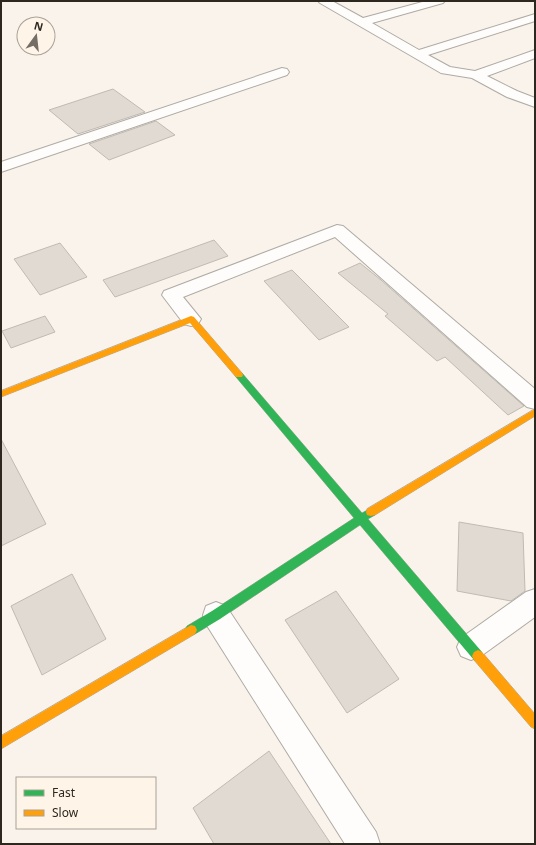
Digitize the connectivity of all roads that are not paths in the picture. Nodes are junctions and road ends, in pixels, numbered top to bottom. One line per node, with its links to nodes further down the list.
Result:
1 (324, 1): 4 (street)
2 (439, 1): 4 (street)
3 (535, 17): 5 (street)
4 (362, 22): 5 (street)
5 (418, 54): 8 (street)
6 (535, 54): 8 (street)
7 (282, 72): 10 (street)
8 (476, 75): 9 (street)
9 (535, 103)
10 (1, 167)
11 (191, 319): 12 (street); 13 (street); 15 (street)
12 (1, 394)
13 (535, 401)
14 (535, 412): 15 (street)
15 (360, 519): 17 (street); 18 (street)
16 (535, 601): 18 (street)
17 (216, 614): 20 (street); 21 (street)
18 (471, 647): 19 (street)
19 (535, 723)
20 (1, 743)
21 (364, 844)

